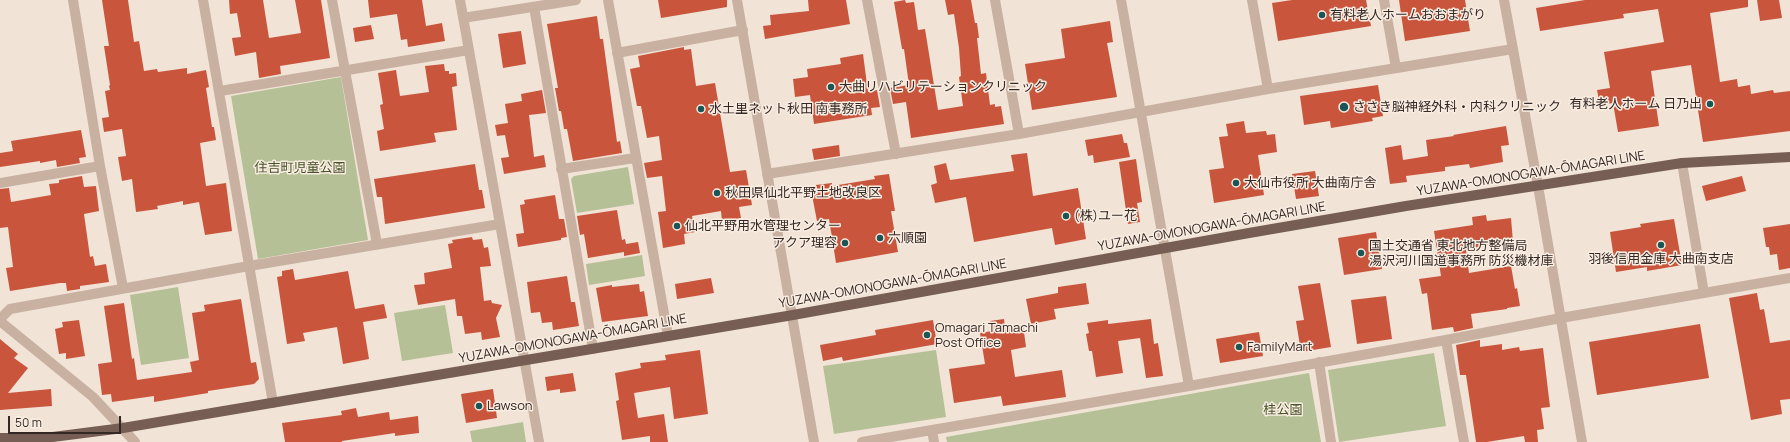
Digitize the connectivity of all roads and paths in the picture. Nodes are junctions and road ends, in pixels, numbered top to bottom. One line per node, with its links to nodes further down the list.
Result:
1 (73, 0): 30 (street)
2 (203, 0): 23 (street)
3 (332, 0): 21 (street)
4 (460, 0): 15 (street)
5 (576, 0): 14 (street)
6 (608, 0): 19 (street)
7 (737, 0): 16 (street)
8 (868, 0): 26 (street)
9 (995, 0): 25 (street)
10 (1121, 0): 24 (street)
11 (1252, 0): 22 (street)
12 (1384, 0): 20 (street)
13 (1504, 0): 17 (street)
14 (534, 7): 15 (street); 31 (street)
15 (463, 18): 18 (street)
16 (743, 30): 19 (street); 32 (street)
17 (1513, 49): 20 (street); 34 (street)
18 (469, 50): 21 (street); 35 (street)
19 (617, 53): 28 (street)
20 (1396, 68): 22 (street)
21 (344, 72): 23 (street); 36 (street)
22 (1268, 89): 24 (street)
23 (220, 91): 38 (street)
24 (1140, 111): 25 (street); 37 (street)
25 (1019, 134): 26 (street)
26 (896, 154): 32 (street)
27 (1790, 157): 29 (main road, YUZAWA-OMONOGAWA-ŌMAGARI LINE)
28 (635, 158): 31 (street); 45 (street)
29 (1682, 163): 34 (main road, YUZAWA-OMONOGAWA-ŌMAGARI LINE); 41 (street)
30 (100, 166): 33 (street); 40 (street)
31 (561, 170): 47 (street)
32 (767, 174): 42 (street)
33 (0, 183)
34 (1538, 186): 37 (main road, YUZAWA-OMONOGAWA-ŌMAGARI LINE); 43 (street)
35 (500, 224): 36 (street); 48 (street)
36 (376, 244): 38 (street)
37 (1164, 248): 42 (main road, YUZAWA-OMONOGAWA-ŌMAGARI LINE); 50 (street)
38 (249, 266): 40 (street); 51 (street)
39 (1790, 278): 41 (street)
40 (123, 288): 44 (street)
41 (1704, 293): 43 (street)
42 (793, 315): 45 (main road, YUZAWA-OMONOGAWA-ŌMAGARI LINE); 57 (street)
43 (1561, 318): 46 (street); 62 (street)
44 (0, 320): 52 (street)
45 (668, 336): 47 (main road, YUZAWA-OMONOGAWA-ŌMAGARI LINE)
46 (1446, 340): 49 (street); 61 (street)
47 (593, 349): 48 (main road, YUZAWA-OMONOGAWA-ŌMAGARI LINE)
48 (524, 361): 51 (main road, YUZAWA-OMONOGAWA-ŌMAGARI LINE); 56 (street)
49 (1319, 362): 50 (street); 60 (street)
50 (1189, 386): 53 (street)
51 (273, 403): 52 (main road, YUZAWA-OMONOGAWA-ŌMAGARI LINE)
52 (123, 428): 54 (main road, YUZAWA-OMONOGAWA-ŌMAGARI LINE); 55 (street)
53 (932, 430): 58 (street); 59 (street)
54 (0, 438)
55 (135, 442)
56 (539, 442)
57 (814, 442)
58 (862, 442)
59 (934, 442)
60 (1331, 442)
61 (1464, 442)
62 (1582, 442)

